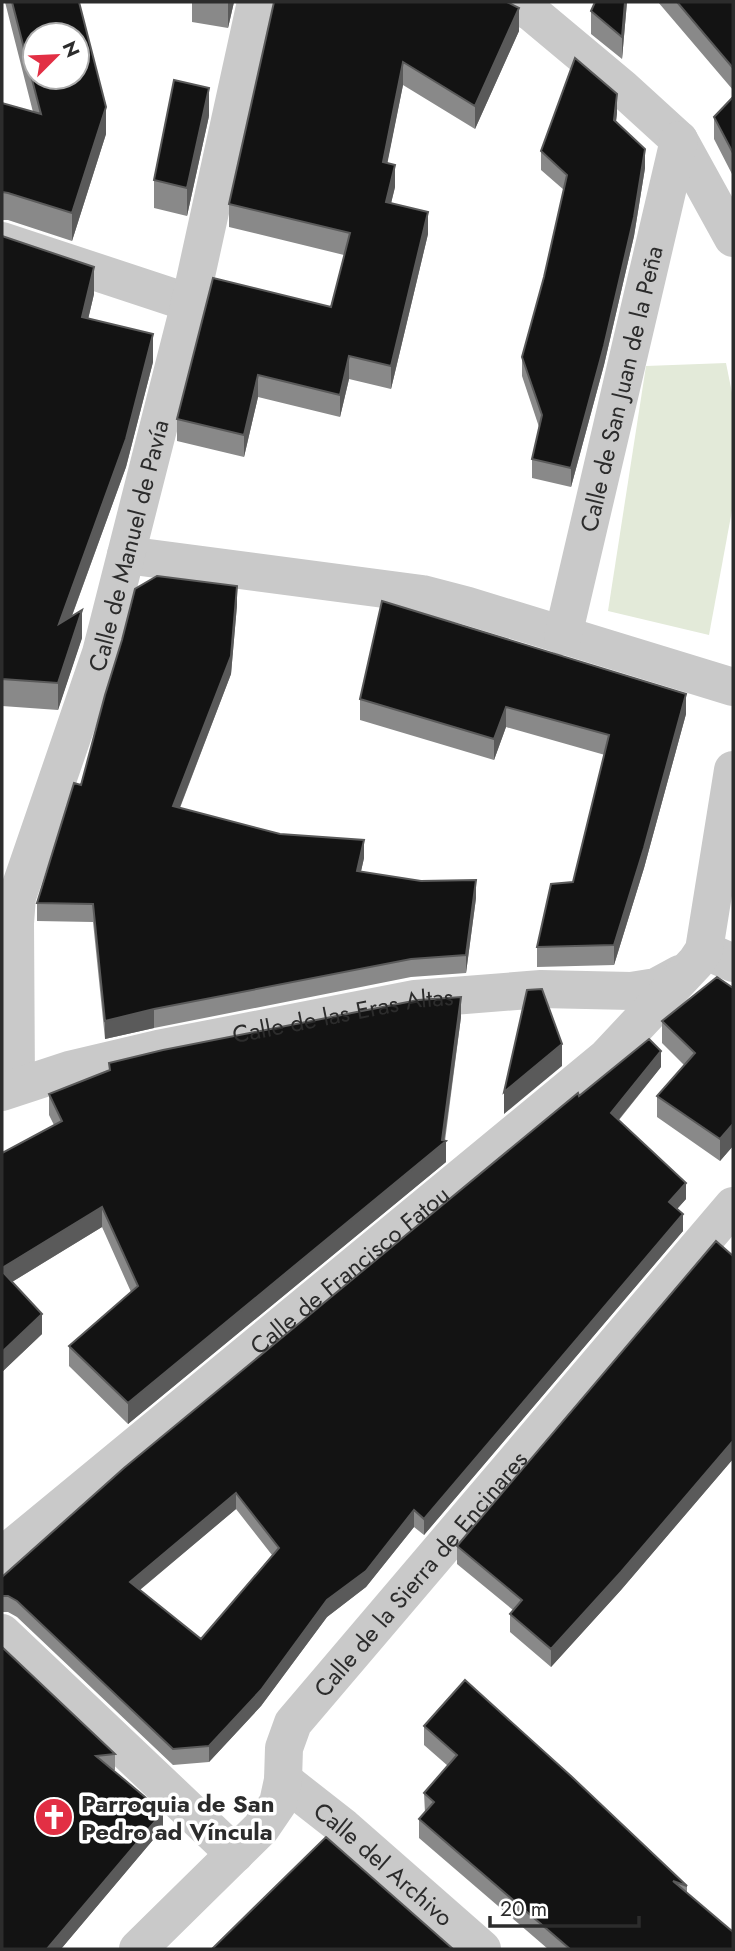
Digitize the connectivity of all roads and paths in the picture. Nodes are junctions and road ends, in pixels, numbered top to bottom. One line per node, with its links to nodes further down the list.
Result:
1 (256, 2): 6 (street, Calle de Manuel de Pavía)
2 (511, 2): 3 (street)
3 (679, 140): 4 (street); 8 (street, Calle de San Juan de la Peña)
4 (733, 238)
5 (2, 241): 6 (street)
6 (190, 303): 7 (street, Calle de Manuel de Pavía)
7 (126, 555): 8 (street); 12 (street, Calle de Manuel de Pavía)
8 (563, 636): 9 (street)
9 (733, 687)
10 (733, 770): 11 (street)
11 (707, 961): 12 (street, Calle de las Eras Altas); 14 (street, Calle de Francisco Fatou)
12 (9, 1089)
13 (733, 1206): 16 (street, Calle de la Sierra de Encinares)
14 (2, 1556)
15 (2, 1633): 17 (street)
16 (283, 1780): 17 (street, Calle de la Sierra de Encinares); 19 (street, Calle del Archivo)
17 (235, 1854): 18 (street, Calle de la Sierra de Encinares)
18 (138, 1949)
19 (482, 1949)

